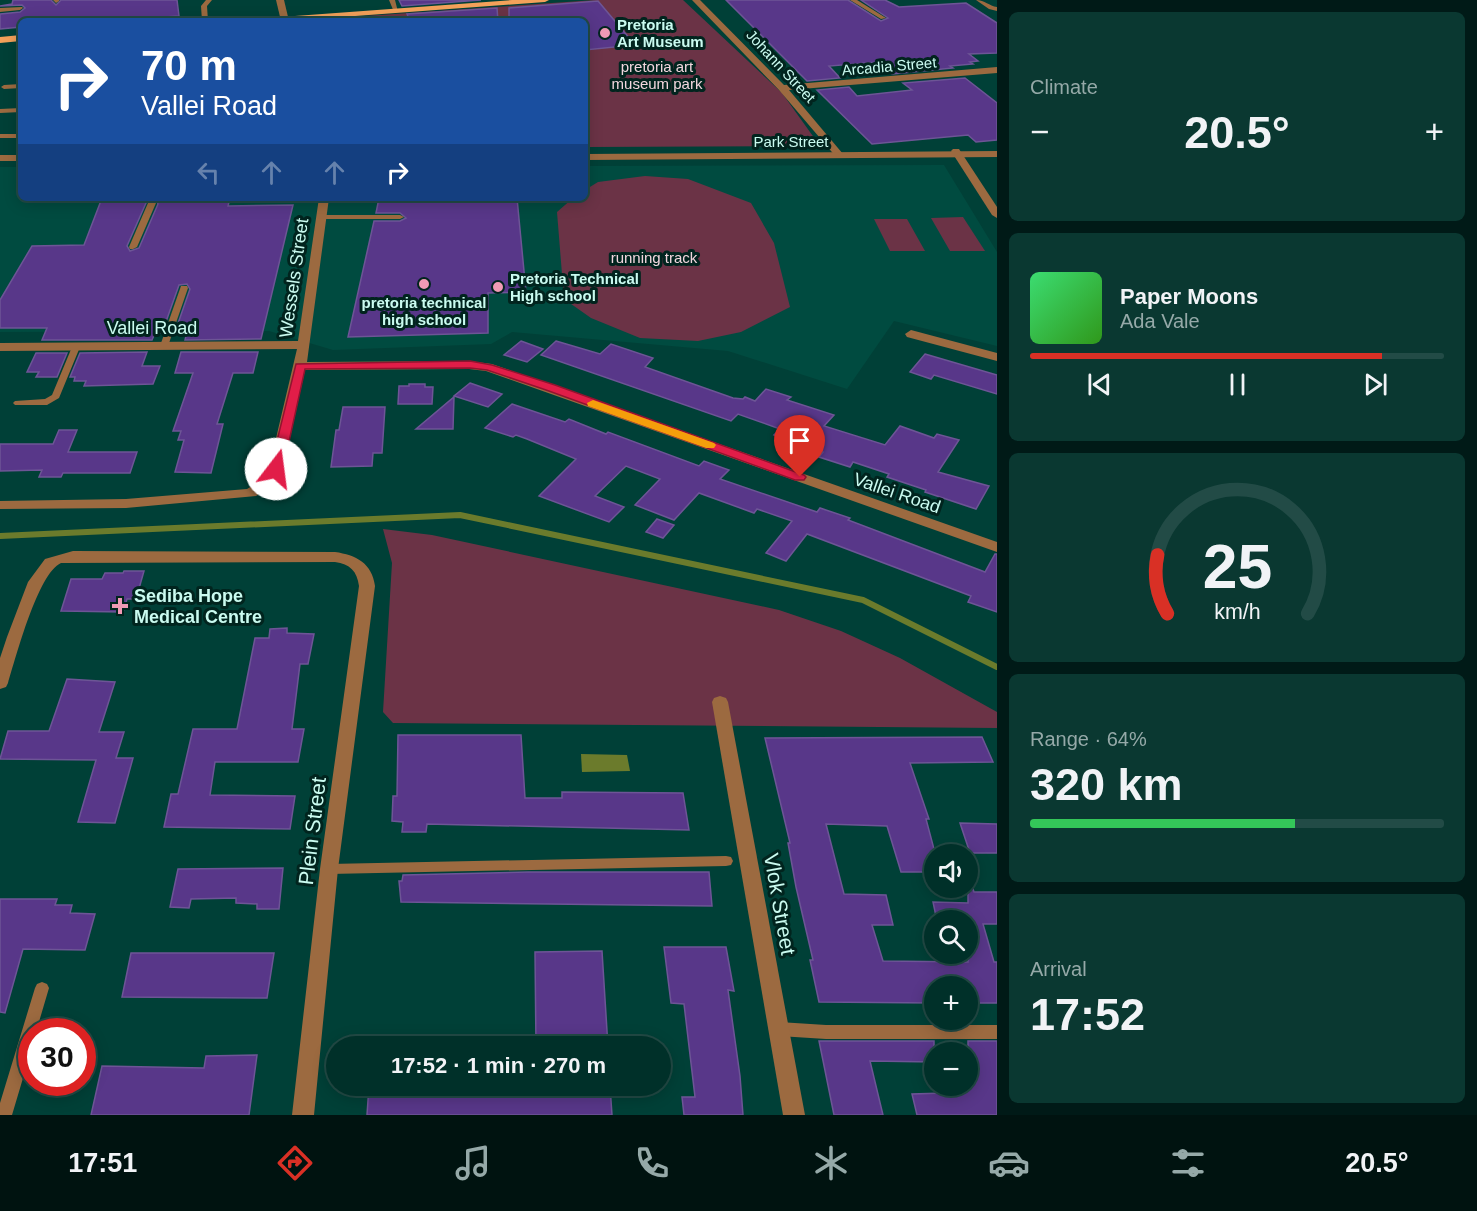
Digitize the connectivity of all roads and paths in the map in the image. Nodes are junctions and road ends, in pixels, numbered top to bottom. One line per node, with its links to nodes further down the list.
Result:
1 (209, 0): 12 (lane)
2 (280, 0): 13 (street)
3 (392, 0): 11 (lane)
4 (545, 0): 11 (main road)
5 (696, 0): 21 (street, Johann Street)
6 (853, 0): 15 (lane)
7 (979, 0): 10 (lane)
8 (20, 8): 9 (lane)
9 (0, 9)
10 (997, 9)
11 (396, 10): 14 (main road)
12 (205, 18)
13 (284, 18)
14 (306, 18)
15 (883, 18)
16 (18, 38): 17 (main road)
17 (0, 40)
18 (997, 70): 21 (street, Arcadia Street)
19 (18, 86): 20 (lane)
20 (4, 87)
21 (783, 88): 28 (street, Johann Street)
22 (18, 110): 23 (lane)
23 (0, 111)
24 (0, 136): 25 (lane)
25 (18, 136)
26 (957, 153): 27 (street, Park Street); 28 (street, Park Street); 34 (street)
27 (997, 153)
28 (839, 154): 29 (street, Park Street)
29 (588, 155)
30 (0, 160): 31 (street)
31 (18, 160)
32 (151, 201): 37 (lane)
33 (323, 201): 35 (street, Wessels Street)
34 (997, 215)
35 (320, 217): 36 (lane); 40 (street, Wessels Street)
36 (400, 217)
37 (134, 247)
38 (184, 288): 41 (lane)
39 (911, 334): 44 (street)
40 (304, 345): 41 (street, Vallei Road); 45 (street, Wessels Street)
41 (164, 346): 43 (street, Vallei Road)
42 (0, 347): 43 (street, Vallei Road)
43 (76, 347): 46 (lane)
44 (997, 357)
45 (300, 366): 47 (street, Wessels Street); 48 (street, Vallei Road)
46 (18, 403)
47 (0, 505)
48 (997, 547)
49 (0, 683): 52 (street, Plein Street)
50 (720, 702): 54 (street, Vlok Street)
51 (726, 861): 52 (lane)
52 (329, 869): 57 (street, Plein Street)
53 (42, 988): 56 (lane)
54 (779, 1029): 55 (lane); 58 (street, Vlok Street)
55 (997, 1032)
56 (4, 1115)
57 (303, 1115)
58 (794, 1115)

